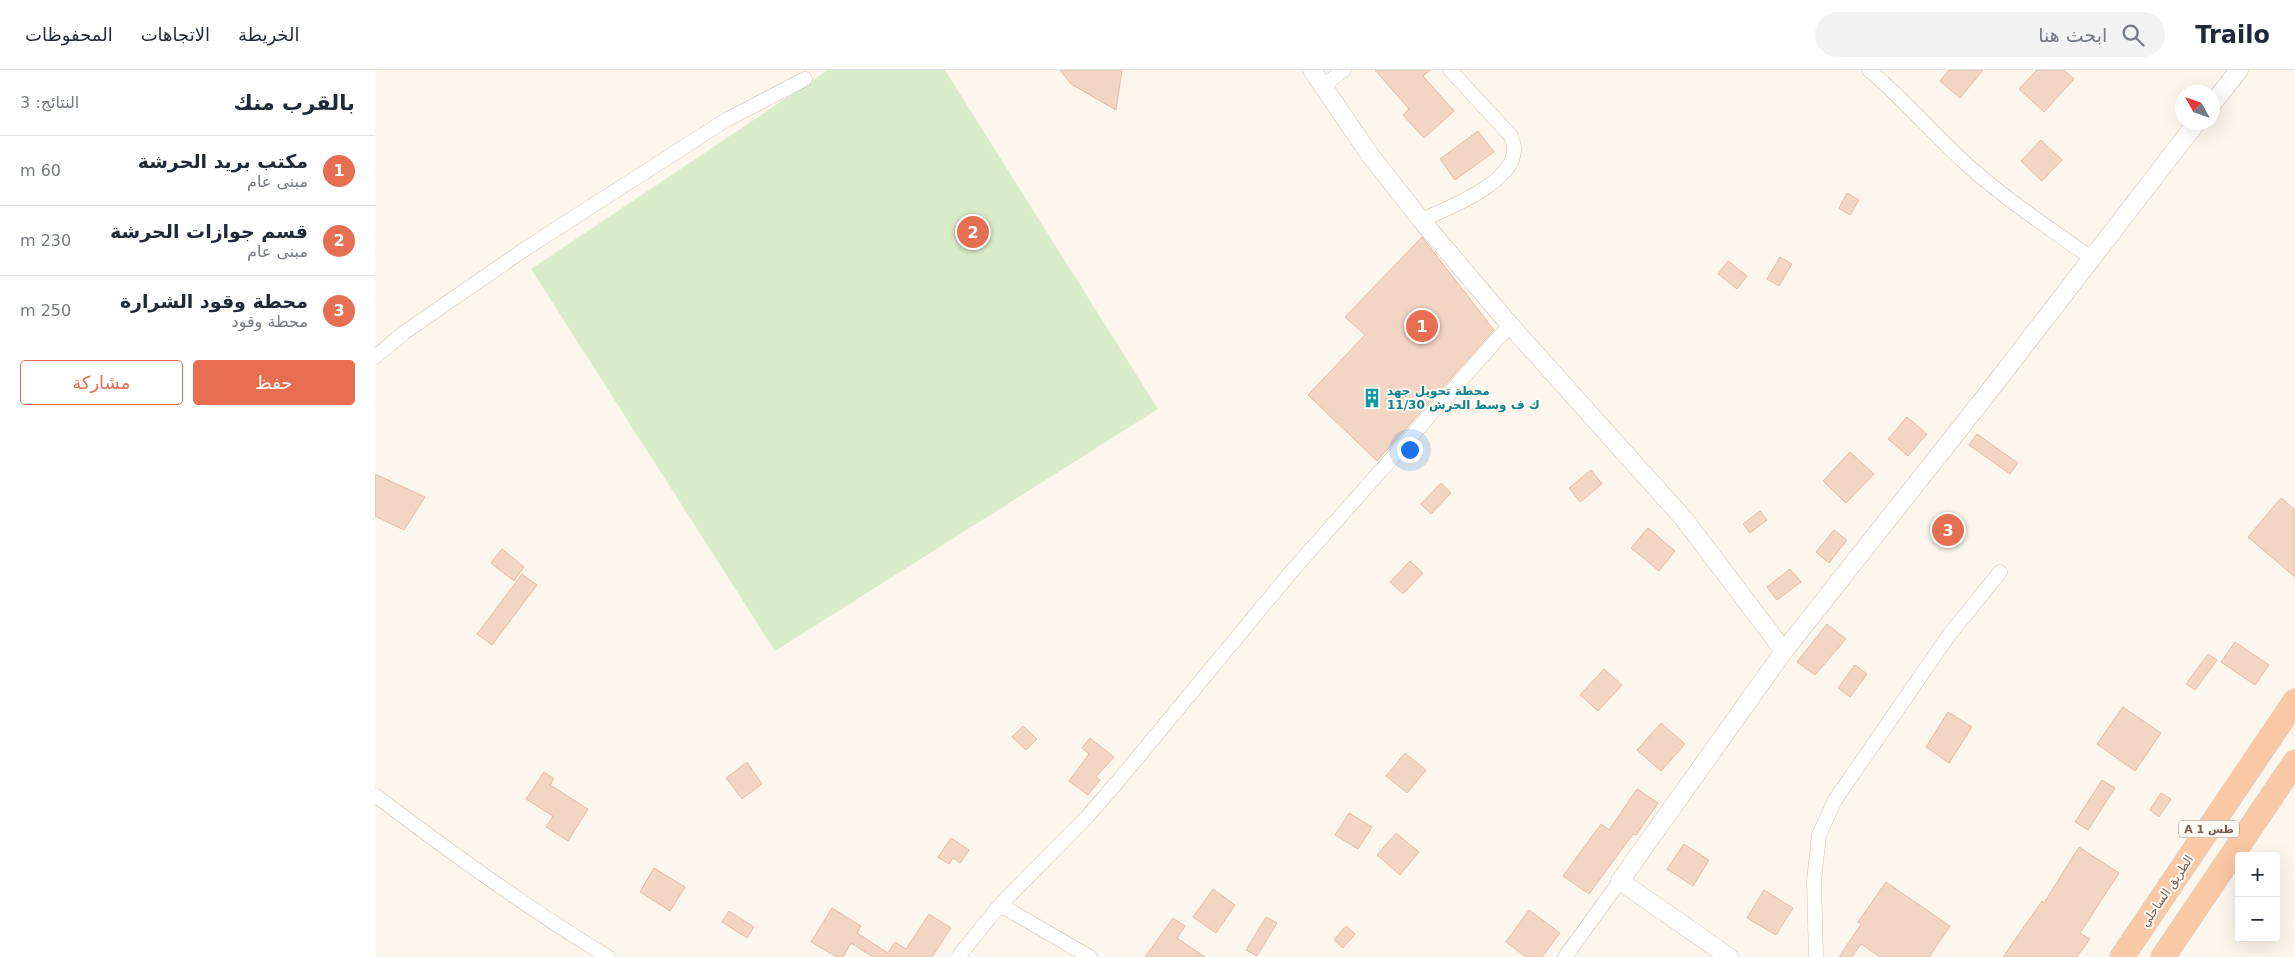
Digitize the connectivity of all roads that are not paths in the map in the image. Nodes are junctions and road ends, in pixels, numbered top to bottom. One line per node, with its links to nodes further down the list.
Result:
1 (1312, 70): 7 (street)
2 (1343, 70): 7 (street)
3 (1450, 70): 10 (street)
4 (1869, 70): 11 (street)
5 (2239, 70): 8 (street)
6 (805, 79): 13 (street)
7 (1321, 87): 10 (street)
8 (2220, 94)
9 (2191, 130): 11 (street)
10 (1421, 220): 12 (street)
11 (2091, 258): 15 (street)
12 (1510, 325): 15 (street); 20 (street)
13 (375, 357)
14 (2000, 572): 26 (street)
15 (1784, 651): 19 (street)
16 (2295, 701): 27 (highway, الطريق الساحلي / A 1 طس)
17 (2295, 762): 28 (highway)
18 (375, 795): 21 (street)
19 (1619, 881): 24 (street); 25 (street)
20 (1000, 905): 22 (street); 23 (street)
21 (608, 957)
22 (958, 957)
23 (1090, 957)
24 (1565, 957)
25 (1729, 957)
26 (1816, 957)
27 (2122, 957)
28 (2163, 957)

